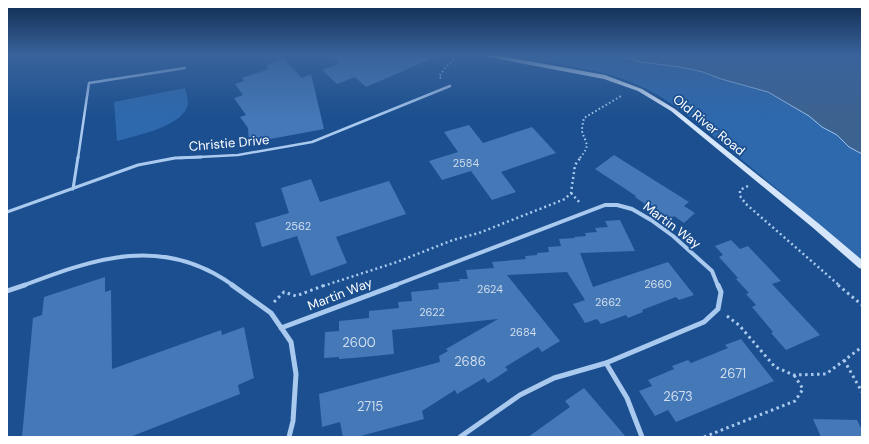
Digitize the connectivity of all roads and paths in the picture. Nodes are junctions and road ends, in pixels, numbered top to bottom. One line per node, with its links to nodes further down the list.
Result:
1 (132, 76): 6 (lane)
2 (440, 76): 4 (path)
3 (598, 76): 9 (street, Old River Road)
4 (450, 86): 6 (lane, Christie Drive)
5 (618, 96): 12 (path)
6 (73, 189): 8 (lane, Christie Drive)
7 (740, 190): 11 (path)
8 (7, 212)
9 (862, 265)
10 (7, 291): 12 (street)
11 (862, 305)
12 (266, 309): 14 (street)
13 (718, 309): 14 (street, Martin Way); 17 (street); 18 (path)
14 (281, 328): 20 (street)
15 (862, 347): 16 (path)
16 (844, 360): 18 (path); 19 (path)
17 (606, 363): 21 (street); 22 (street)
18 (794, 375): 23 (path)
19 (862, 392)
20 (289, 437)
21 (460, 437)
22 (642, 437)
23 (704, 437)

